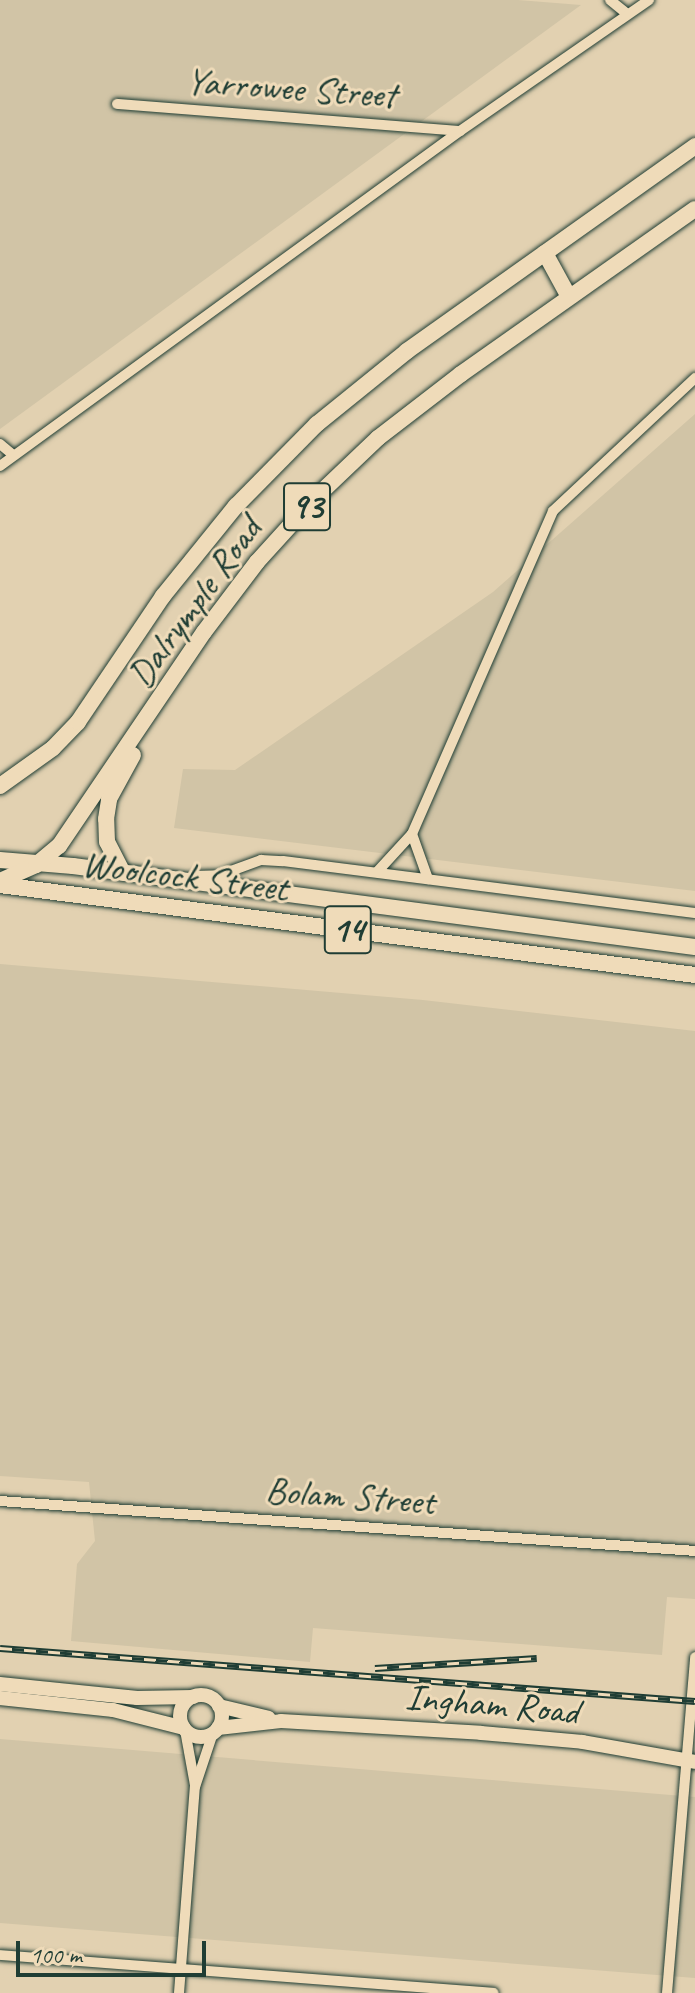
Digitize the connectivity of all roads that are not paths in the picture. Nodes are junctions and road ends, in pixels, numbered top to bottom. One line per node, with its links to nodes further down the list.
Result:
1 (610, 0): 3 (street)
2 (649, 0): 3 (street)
3 (627, 14): 5 (street)
4 (117, 104): 5 (street, Yarrowee Street)
5 (460, 131): 12 (street)
6 (695, 146): 8 (main road, Dalrymple Road / 93)
7 (695, 209): 9 (main road, Dalrymple Road / 93)
8 (545, 253): 9 (main road); 15 (main road, Dalrymple Road / 93)
9 (569, 297): 14 (main road, Dalrymple Road / 93)
10 (695, 378): 16 (street)
11 (0, 444): 12 (street)
12 (12, 454): 13 (street)
13 (0, 466)
14 (179, 673): 18 (main road, Dalrymple Road / 93); 20 (main road)
15 (0, 786)
16 (412, 834): 19 (street); 22 (street)
17 (0, 860): 18 (main road, Woolcock Street / 14)
18 (36, 865): 20 (main road, Woolcock Street / 14); 23 (main road, Dalrymple Road / 93)
19 (377, 872): 21 (street); 22 (street)
20 (123, 873): 21 (main road, Woolcock Street / 14)
21 (153, 877): 25 (main road, Woolcock Street / 14)
22 (428, 879): 24 (street)
23 (0, 883): 26 (main road, Woolcock Street / 14)
24 (695, 913)
25 (695, 947)
26 (695, 975)
27 (0, 1501): 28 (street, Bolam Street)
28 (695, 1551)
29 (695, 1657): 37 (street)
30 (0, 1684): 31 (main road)
31 (193, 1697): 33 (main road); 35 (main road)
32 (0, 1698): 35 (main road)
33 (219, 1706): 34 (main road, Ingham Road); 36 (main road)
34 (281, 1721): 36 (main road, Ingham Road); 37 (main road, Ingham Road)
35 (185, 1729): 36 (main road); 38 (street)
36 (216, 1730): 38 (street)
37 (691, 1761): 43 (street)
38 (195, 1787): 40 (street)
39 (0, 1955): 40 (street)
40 (181, 1969): 41 (street); 42 (street)
41 (179, 1993)
42 (494, 1993)
43 (667, 1993)

